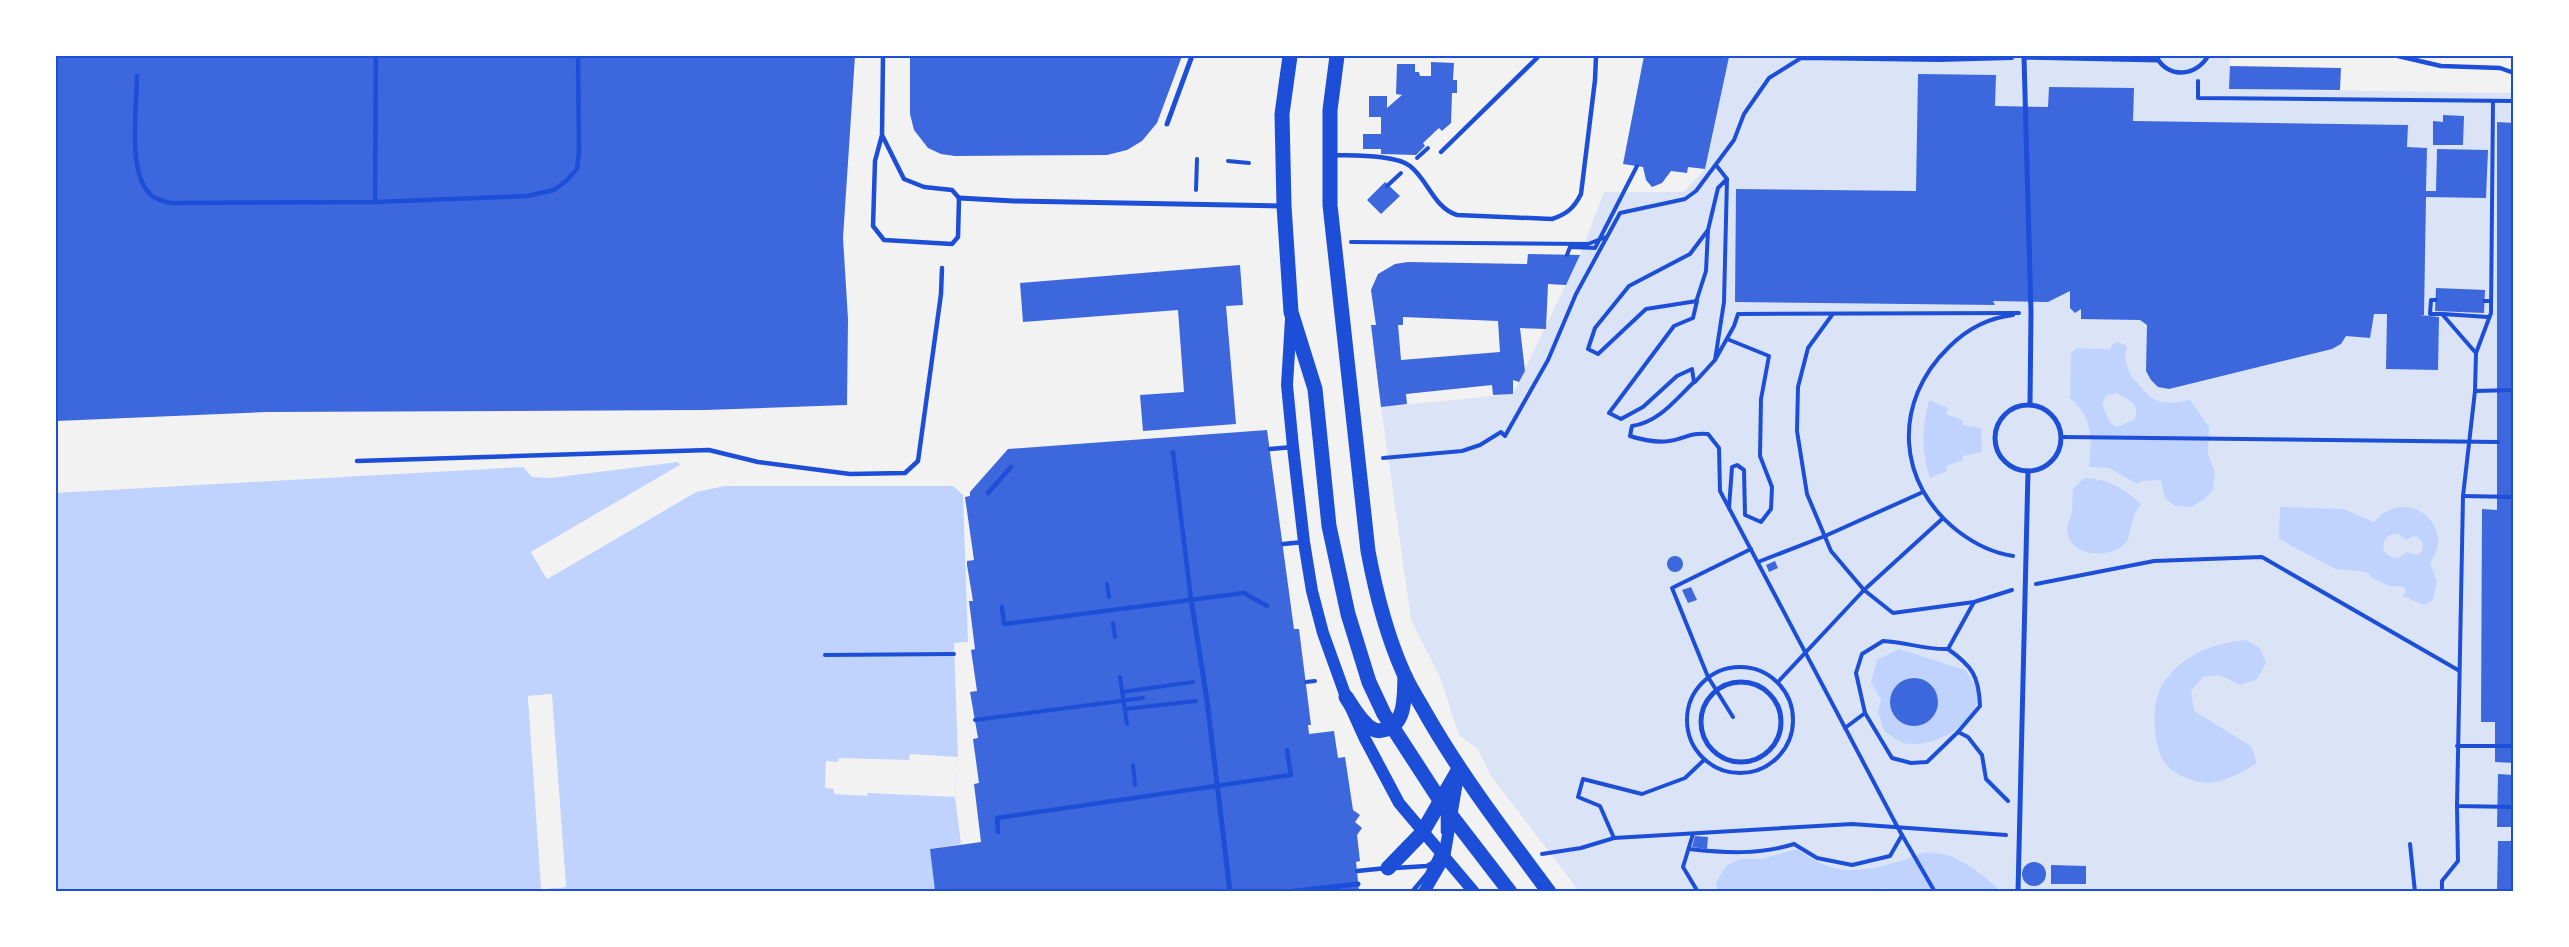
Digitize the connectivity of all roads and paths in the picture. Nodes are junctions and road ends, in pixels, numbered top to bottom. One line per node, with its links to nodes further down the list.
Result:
1 (376, 56): 30 (lane)
2 (578, 56): 30 (lane)
3 (883, 56): 19 (lane)
4 (1192, 56): 18 (street)
5 (1290, 56): 31 (main road)
6 (1337, 56): 21 (main road)
7 (1596, 56): 21 (lane)
8 (2208, 56): 12 (lane)
9 (2398, 56): 13 (lane)
10 (2024, 57): 12 (street); 25 (path); 42 (street)
11 (1537, 58): 20 (lane)
12 (2157, 58)
13 (2514, 73)
14 (137, 76): 30 (lane)
15 (2198, 98): 16 (path)
16 (2493, 101): 17 (path); 39 (path)
17 (2514, 101)
18 (1167, 124)
19 (882, 135): 29 (lane); 29 (lane)
20 (1441, 152)
21 (1328, 154): 34 (main road)
22 (1197, 159): 28 (path)
23 (1228, 161): 24 (path)
24 (1250, 163)
25 (1716, 165): 27 (path); 33 (path)
26 (1637, 166): 35 (path)
27 (1727, 179): 32 (path); 48 (path)
28 (1196, 190)
29 (959, 198): 31 (street)
30 (375, 202)
31 (1284, 206): 41 (main road)
32 (1708, 230): 40 (path); 40 (path)
33 (1607, 237): 34 (path); 59 (path)
34 (1334, 242): 90 (main road)
35 (1567, 255)
36 (942, 267): 60 (lane)
37 (2436, 300): 43 (path)
38 (2484, 301): 39 (path)
39 (2491, 301): 45 (path)
40 (1696, 304): 49 (path)
41 (1291, 312): 56 (main road); 117 (main road)
42 (2031, 312): 44 (path); 52 (street); 63 (path)
43 (2442, 314): 45 (path); 47 (path)
44 (1833, 315): 46 (path); 69 (path)
45 (2488, 317): 47 (path)
46 (1727, 339): 48 (path); 67 (path)
47 (2476, 353): 51 (path)
48 (1715, 360): 49 (path)
49 (1694, 382): 67 (path)
50 (2514, 390): 51 (path)
51 (2475, 391): 54 (path)
52 (2030, 404): 53 (street); 62 (street)
53 (2065, 437): 54 (path); 62 (street)
54 (2470, 442): 55 (path); 65 (path)
55 (2498, 442)
56 (1293, 447): 57 (lane); 70 (main road)
57 (1270, 449)
58 (1173, 452): 79 (lane)
59 (1383, 458)
60 (357, 461)
61 (1011, 467): 64 (lane)
62 (2028, 471): 73 (street)
63 (1923, 492): 68 (path); 69 (path)
64 (988, 493)
65 (2463, 496): 66 (path); 89 (path)
66 (2514, 497)
67 (1729, 509): 72 (path)
68 (1942, 519): 73 (path); 77 (path)
69 (1825, 536): 74 (path); 77 (path)
70 (1304, 542): 71 (lane); 99 (main road)
71 (1283, 544)
72 (1751, 549): 74 (path); 92 (path)
73 (2025, 557): 76 (street)
74 (1757, 562): 86 (path)
75 (1107, 584): 78 (path)
76 (2024, 587): 80 (path); 89 (path); 125 (street)
77 (1864, 590): 80 (path); 86 (path)
78 (1108, 592)
79 (1191, 599): 81 (lane); 82 (lane); 93 (street)
80 (1974, 602): 85 (path)
81 (1267, 606)
82 (1002, 607)
83 (1113, 629): 84 (path)
84 (1115, 637)
85 (1948, 648): 104 (path); 109 (path)
86 (1806, 653): 97 (path); 108 (path)
87 (954, 654): 88 (path)
88 (825, 655)
89 (2458, 670): 110 (path)
90 (1405, 676): 99 (main road); 114 (main road)
91 (1120, 677): 98 (path)
92 (1708, 677): 97 (path); 105 (path); 113 (path)
93 (1203, 681): 98 (path); 101 (street)
94 (1315, 681): 95 (path)
95 (1306, 682)
96 (1743, 682): 96 (street)
97 (1778, 682): 113 (path)
98 (1122, 692): 102 (path)
99 (1346, 697): 122 (main road)
100 (1143, 698): 102 (path)
101 (1207, 700): 103 (path); 115 (street)
102 (1124, 701): 103 (path); 106 (path)
103 (1125, 709): 107 (path)
104 (1866, 713): 108 (path); 109 (path)
105 (1733, 717)
106 (975, 720)
107 (1127, 724)
108 (1845, 728): 120 (path)
109 (1958, 732): 116 (path)
110 (2457, 746): 111 (path); 118 (path)
111 (2514, 746)
112 (1287, 750): 115 (lane)
113 (1704, 760): 126 (path)
114 (1459, 769): 122 (main road); 130 (main road); 140 (main road)
115 (1217, 785): 121 (lane); 134 (street)
116 (2000, 794)
117 (1443, 805): 136 (lane); 139 (main road)
118 (2457, 806): 119 (path); 145 (path)
119 (2514, 807)
120 (1898, 828): 123 (path); 124 (path); 125 (path)
121 (998, 832)
122 (1422, 833): 130 (main road); 131 (main road)
123 (1693, 834): 126 (path); 128 (path)
124 (1902, 834): 128 (path); 142 (path)
125 (2018, 836): 143 (street)
126 (1614, 838): 129 (path)
127 (2410, 844): 144 (path)
128 (1689, 849): 141 (path)
129 (1561, 851)
130 (1444, 858): 131 (lane); 137 (main road); 138 (main road)
131 (1389, 868): 132 (lane)
132 (1357, 871)
133 (1358, 884): 135 (street)
134 (1230, 891)
135 (1287, 891)
136 (1412, 891)
137 (1424, 891)
138 (1474, 891)
139 (1510, 891)
140 (1549, 891)
141 (1698, 891)
142 (1935, 891)
143 (2018, 891)
144 (2415, 891)
145 (2442, 891)

